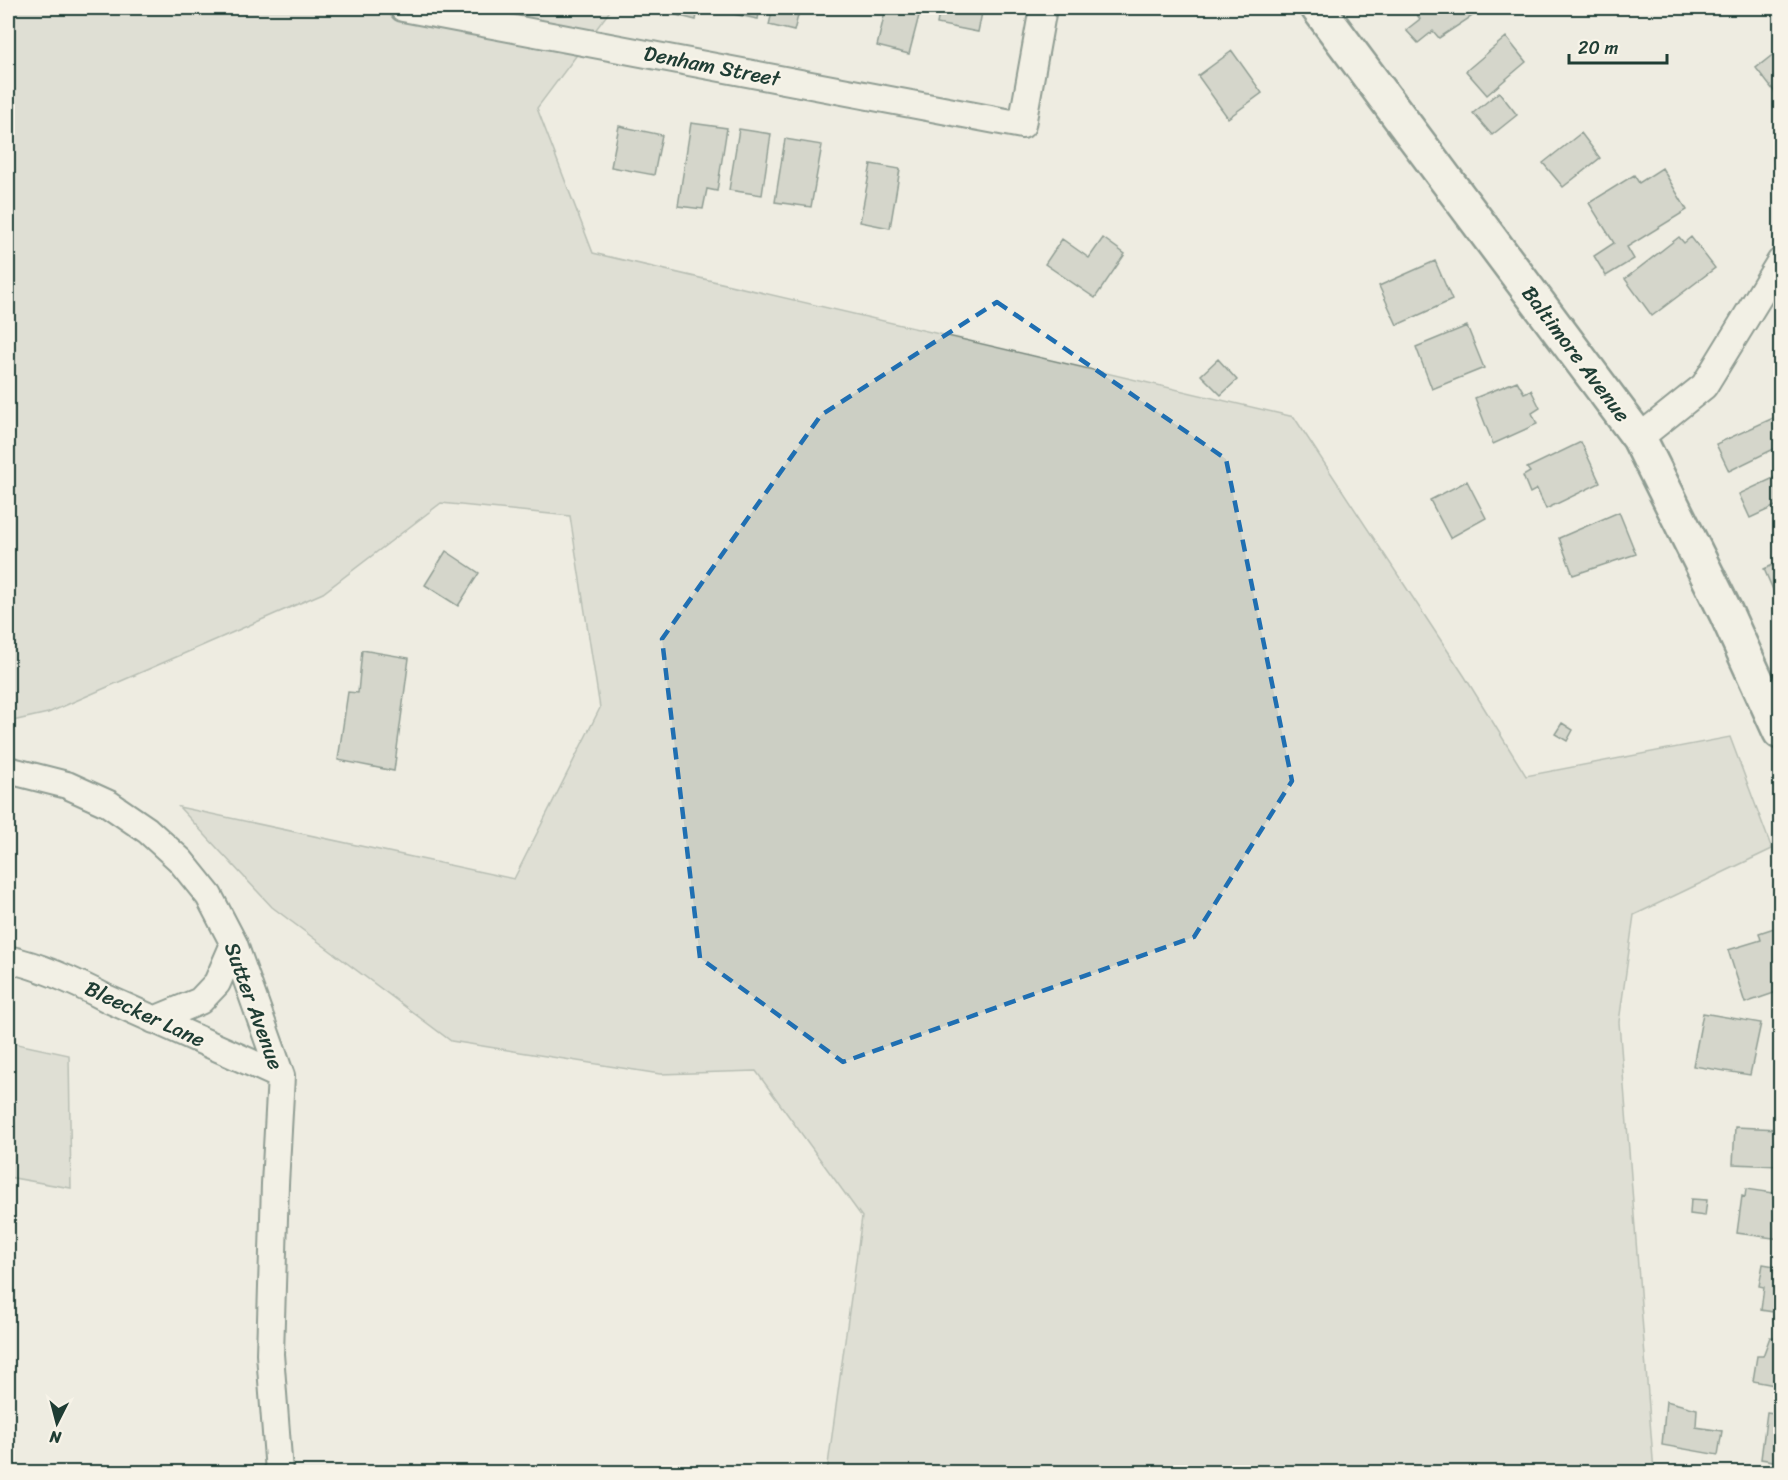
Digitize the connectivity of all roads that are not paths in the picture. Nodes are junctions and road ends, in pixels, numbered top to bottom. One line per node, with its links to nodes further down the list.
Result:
1 (403, 8): 2 (street, Denham Street)
2 (1043, 8)
3 (1318, 8): 5 (street, Baltimore Avenue)
4 (1780, 262): 5 (street)
5 (1639, 438): 6 (street, Baltimore Avenue)
6 (1780, 732)
7 (8, 770): 8 (street, Sutter Avenue)
8 (234, 944): 10 (street); 11 (street, Sutter Avenue)
9 (8, 959): 10 (street, Bleecker Lane)
10 (154, 1020): 11 (street, Bleecker Lane)
11 (281, 1076): 12 (street, Sutter Avenue)
12 (279, 1473)

